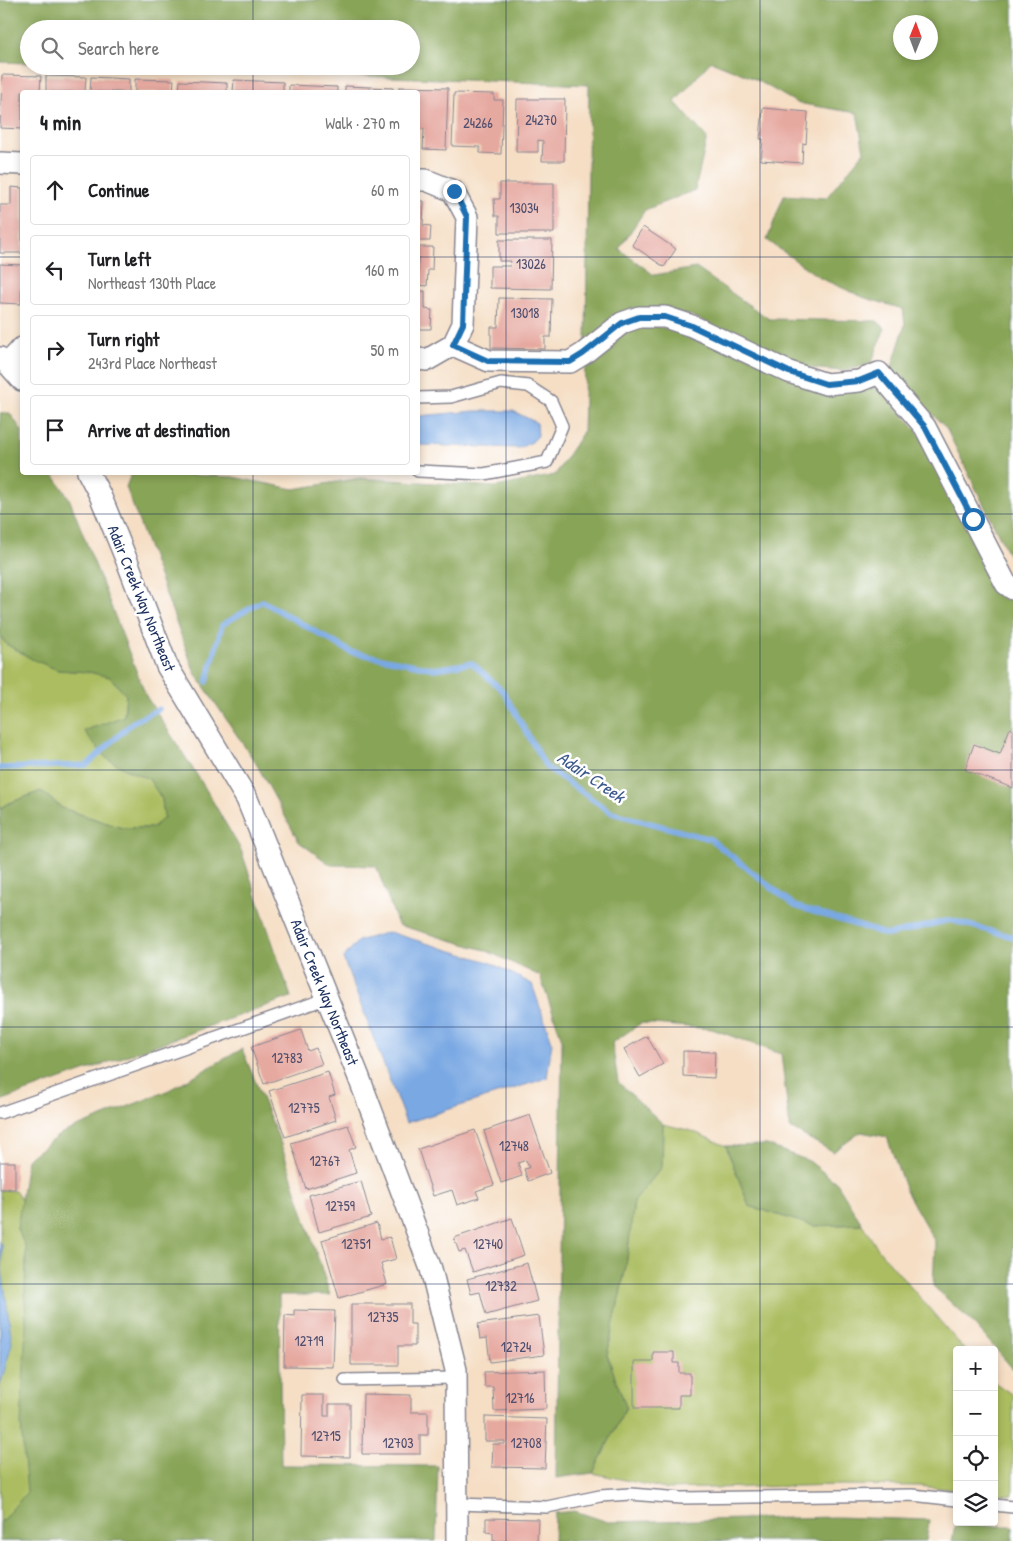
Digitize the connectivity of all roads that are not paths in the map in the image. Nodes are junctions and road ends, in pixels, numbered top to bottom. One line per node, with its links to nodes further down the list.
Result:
1 (0, 163): 2 (street)
2 (20, 164)
3 (420, 180): 4 (street)
4 (453, 345): 6 (street); 11 (street)
5 (10, 357): 7 (street)
6 (422, 360)
7 (20, 376)
8 (420, 398): 9 (lane)
9 (420, 471)
10 (90, 475): 12 (street, Adair Creek Way Northeast)
11 (1013, 590)
12 (328, 998): 13 (lane); 14 (street, Adair Creek Way Northeast)
13 (0, 1113)
14 (456, 1378): 15 (lane); 17 (street, Adair Creek Way Northeast)
15 (345, 1380)
16 (953, 1499): 17 (lane)
17 (458, 1504): 20 (street, Adair Creek Way Northeast)
18 (998, 1505): 19 (lane)
19 (1013, 1507)
20 (457, 1541)

